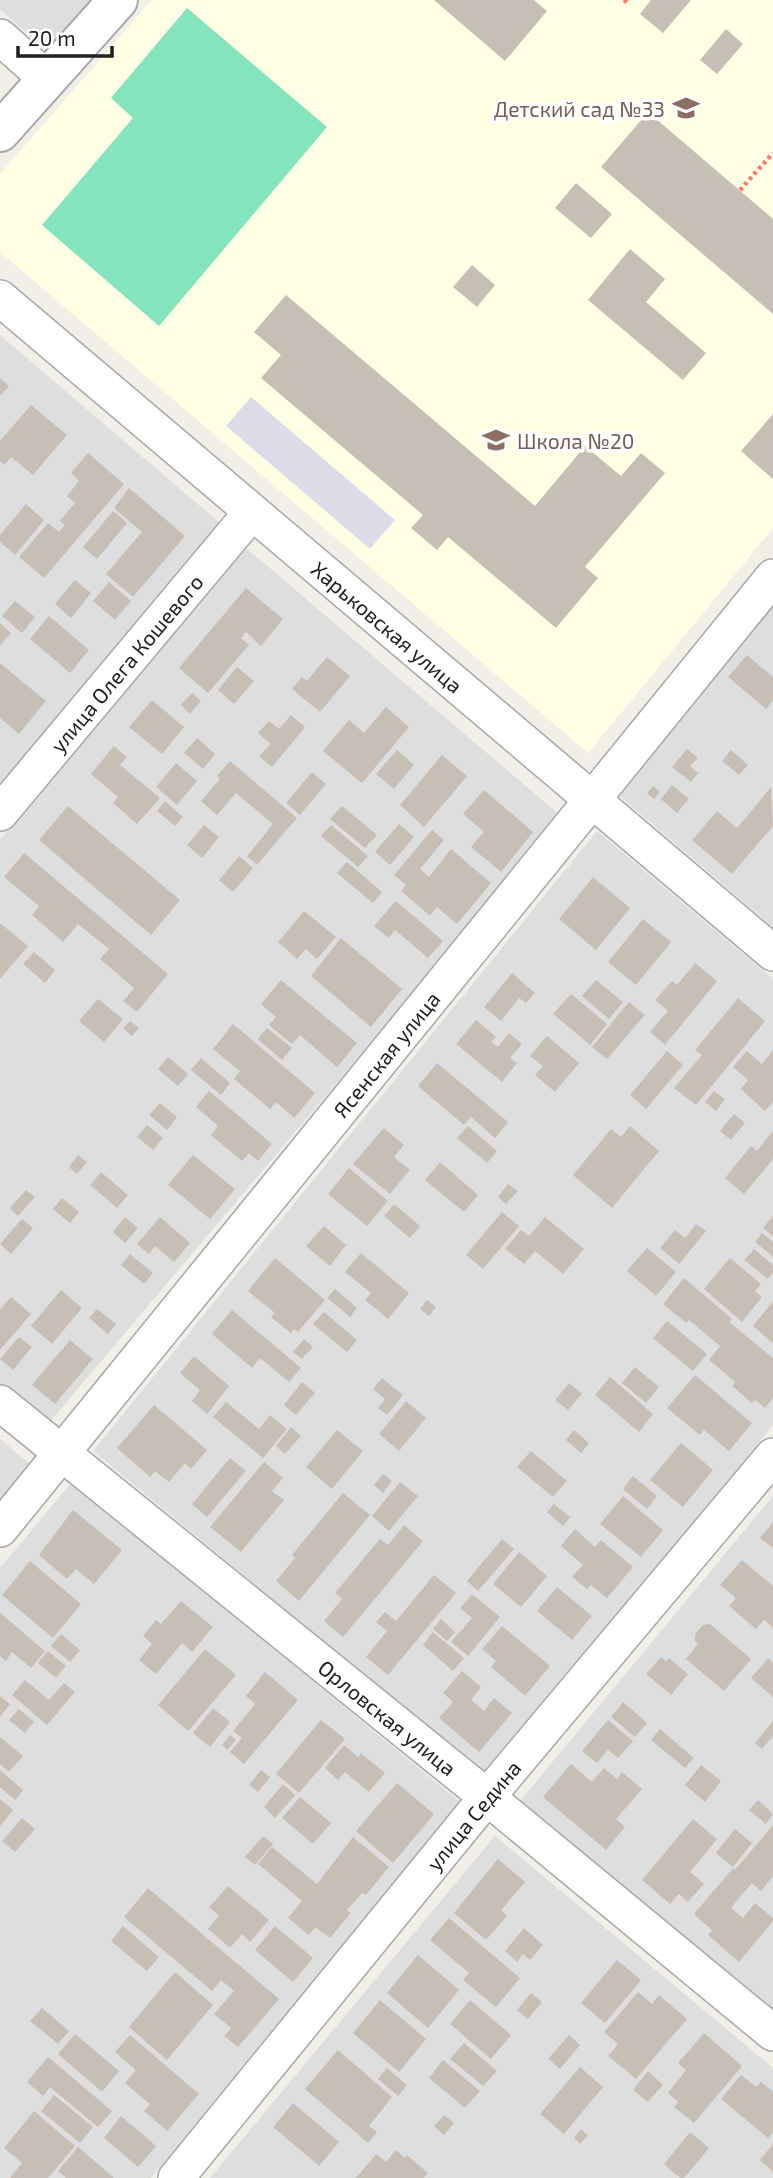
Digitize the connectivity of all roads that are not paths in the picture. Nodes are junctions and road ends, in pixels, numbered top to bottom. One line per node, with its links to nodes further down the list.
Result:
1 (118, 0): 3 (street)
2 (0, 37): 3 (street)
3 (47, 79): 4 (street)
4 (0, 132)
5 (0, 298): 6 (street, Харьковская улица)
6 (252, 512): 8 (street, Харьковская улица); 9 (street, улица Олега Кошевого)
7 (773, 577): 8 (street, Ясенская улица)
8 (592, 801): 10 (street, Харьковская улица); 12 (street, Ясенская улица)
9 (0, 813)
10 (773, 953)
11 (0, 1403): 12 (street, Орловская улица)
12 (62, 1454): 14 (street, Ясенская улица); 15 (street, Орловская улица)
13 (773, 1456): 15 (street, улица Седина)
14 (0, 1529)
15 (487, 1797): 16 (street, Орловская улица); 17 (street, улица Седина)
16 (773, 2033)
17 (176, 2178)

